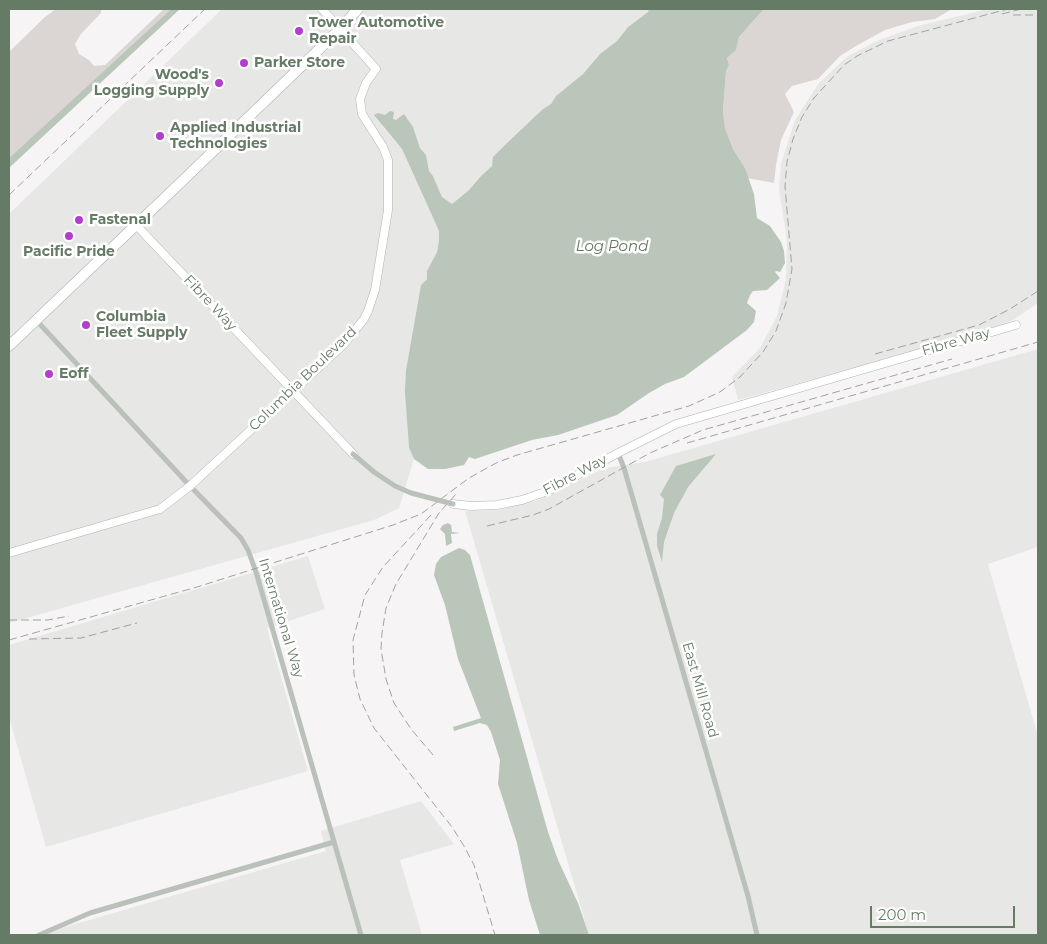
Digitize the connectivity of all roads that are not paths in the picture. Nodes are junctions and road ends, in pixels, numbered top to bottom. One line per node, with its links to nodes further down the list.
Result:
1 (322, 9): 3 (street)
2 (358, 9): 3 (highway)
3 (340, 29): 4 (highway); 8 (street, Columbia Boulevard)
4 (137, 226): 5 (highway); 8 (street, Fibre Way)
5 (36, 320): 7 (highway); 11 (street, International Way)
6 (1016, 325): 9 (street, Fibre Way)
7 (9, 346)
8 (293, 391): 10 (street, Fibre Way); 11 (street, Columbia Boulevard)
9 (618, 452): 12 (street, Fibre Way); 17 (street, East Mill Road)
10 (352, 454): 12 (street, Fibre Way, bridge)
11 (190, 486): 13 (street, Columbia Boulevard); 14 (street, International Way)
12 (452, 504)
13 (9, 553)
14 (334, 842): 15 (street); 16 (street, International Way)
15 (39, 935)
16 (361, 935)
17 (758, 935)

